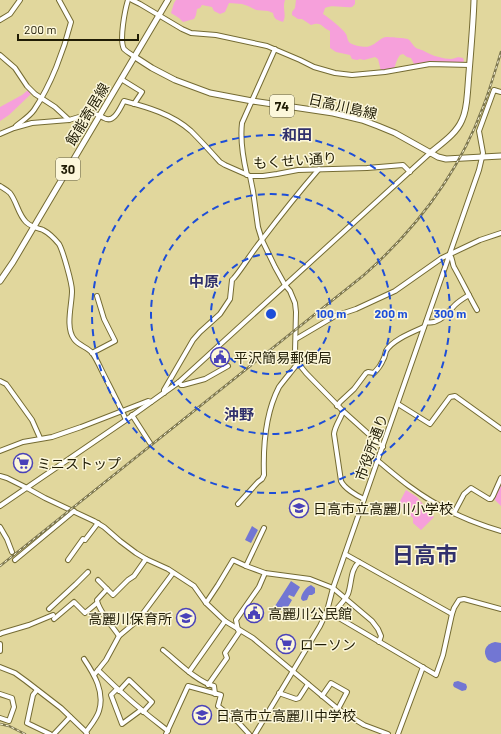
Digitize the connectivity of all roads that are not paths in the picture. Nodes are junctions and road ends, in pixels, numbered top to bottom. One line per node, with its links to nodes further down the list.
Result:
1 (20, 0): 8 (street)
2 (59, 0): 15 (street)
3 (128, 0): 11 (street)
4 (132, 0): 7 (street)
5 (168, 0): 7 (main road, 飯能寄居線 / 30)
6 (474, 0): 12 (main road)
7 (159, 16): 9 (street); 11 (main road, 飯能寄居線 / 30)
8 (0, 20)
9 (275, 49): 12 (street); 16 (street)
10 (0, 55): 15 (street)
11 (134, 57): 13 (main road, 飯能寄居線 / 30); 16 (main road, 日高川島線 / 74)
12 (470, 65): 22 (main road)
13 (121, 79): 17 (street); 18 (main road, 飯能寄居線 / 30)
14 (501, 92): 24 (street)
15 (41, 98): 19 (street); 20 (street)
16 (252, 101): 22 (main road, 日高川島線 / 74); 27 (street)
17 (134, 104): 18 (street, もくせい通り); 27 (street, もくせい通り)
18 (100, 115): 19 (street, もくせい通り); 29 (main road, 飯能寄居線 / 30)
19 (69, 120): 20 (street, もくせい通り)
20 (14, 128): 21 (street, もくせい通り)
21 (0, 134)
22 (430, 153): 24 (main road, 日高川島線 / 74); 26 (street)
23 (501, 156): 24 (main road, 日高川島線 / 74)
24 (483, 157): 32 (street, 市役所通り)
25 (319, 169): 26 (street, もくせい通り); 27 (street, もくせい通り); 31 (street)
26 (410, 172): 34 (street)
27 (248, 175): 31 (street)
28 (0, 186): 29 (street)
29 (33, 228): 33 (main road, 飯能寄居線 / 30); 40 (street)
30 (501, 233): 32 (street)
31 (262, 240): 34 (street); 45 (street)
32 (450, 255): 35 (street); 38 (street, 市役所通り); 39 (street)
33 (0, 281)
34 (285, 285): 39 (street); 44 (street)
35 (469, 295): 37 (street); 38 (street)
36 (97, 296): 40 (street)
37 (477, 310)
38 (425, 324): 47 (street, 市役所通り); 48 (street)
39 (296, 339): 41 (street)
40 (92, 353): 49 (street)
41 (298, 363): 48 (street); 63 (street)
42 (228, 366): 44 (street)
43 (0, 381): 54 (street)
44 (179, 382): 45 (street)
45 (164, 393): 46 (street)
46 (151, 402): 49 (street); 51 (street)
47 (398, 404): 53 (street); 56 (street, 市役所通り)
48 (337, 406): 50 (street)
49 (122, 411): 52 (street); 54 (street)
50 (343, 411): 56 (street); 62 (street)
51 (132, 415): 52 (street); 55 (street)
52 (126, 420): 61 (street)
53 (501, 429)
54 (40, 438): 57 (street)
55 (150, 443)
56 (383, 446): 58 (street, 市役所通り)
57 (0, 451)
58 (378, 461): 62 (street, 市役所通り); 66 (street)
59 (0, 476): 61 (street)
60 (501, 478): 66 (street)
61 (27, 488): 64 (street); 65 (street)
62 (364, 499): 72 (street, 市役所通り)
63 (238, 504)
64 (0, 506)
65 (74, 512): 67 (street); 74 (street)
66 (454, 513): 70 (street)
67 (98, 523): 73 (street); 75 (street)
68 (0, 527): 71 (street)
69 (264, 528): 77 (street)
70 (501, 531)
71 (12, 552)
72 (345, 554): 76 (street); 82 (street, 市役所通り)
73 (146, 559): 79 (street); 83 (street)
74 (15, 560)
75 (68, 560)
76 (359, 562): 84 (street); 91 (street)
77 (246, 566): 80 (street); 86 (street)
78 (88, 572): 87 (street)
79 (174, 573): 86 (street); 95 (street)
80 (265, 573): 82 (street); 93 (street)
81 (98, 580): 83 (street)
82 (333, 588): 84 (street); 89 (street, 市役所通り)
83 (107, 589): 85 (street)
84 (345, 600): 90 (street); 96 (street)
85 (97, 603): 94 (street); 95 (street)
86 (206, 603): 92 (street)
87 (50, 609)
88 (501, 609): 91 (street)
89 (326, 611): 90 (street); 104 (street, 市役所通り)
90 (332, 614): 96 (street)
91 (452, 614): 102 (street)
92 (225, 621): 93 (street); 105 (street)
93 (239, 630): 104 (street); 108 (street)
94 (0, 634)
95 (119, 636): 103 (street)
96 (379, 642): 102 (street)
97 (0, 644): 99 (street)
98 (163, 650): 105 (street)
99 (0, 651)
100 (84, 659): 106 (street)
101 (0, 667): 109 (street)
102 (423, 667): 126 (street)
103 (98, 670): 106 (street); 110 (street)
104 (293, 671): 107 (street); 111 (street, 市役所通り)
105 (189, 672): 108 (street)
106 (94, 675): 120 (street)
107 (308, 684): 111 (street); 114 (street)
108 (208, 685): 113 (street)
109 (38, 690): 118 (street); 121 (street)
110 (118, 690): 116 (street); 116 (street); 116 (street)
111 (279, 693): 124 (street, 市役所通り)
112 (0, 694): 117 (street)
113 (215, 694): 119 (street); 123 (street)
114 (322, 696): 115 (street); 115 (street)
115 (338, 709): 125 (street)
116 (142, 711): 119 (street)
117 (0, 718)
118 (70, 718): 120 (street); 122 (street)
119 (167, 732)
120 (87, 733)
121 (50, 734)
122 (54, 734)
123 (249, 734)
124 (255, 734)
125 (388, 734)
126 (398, 734)

